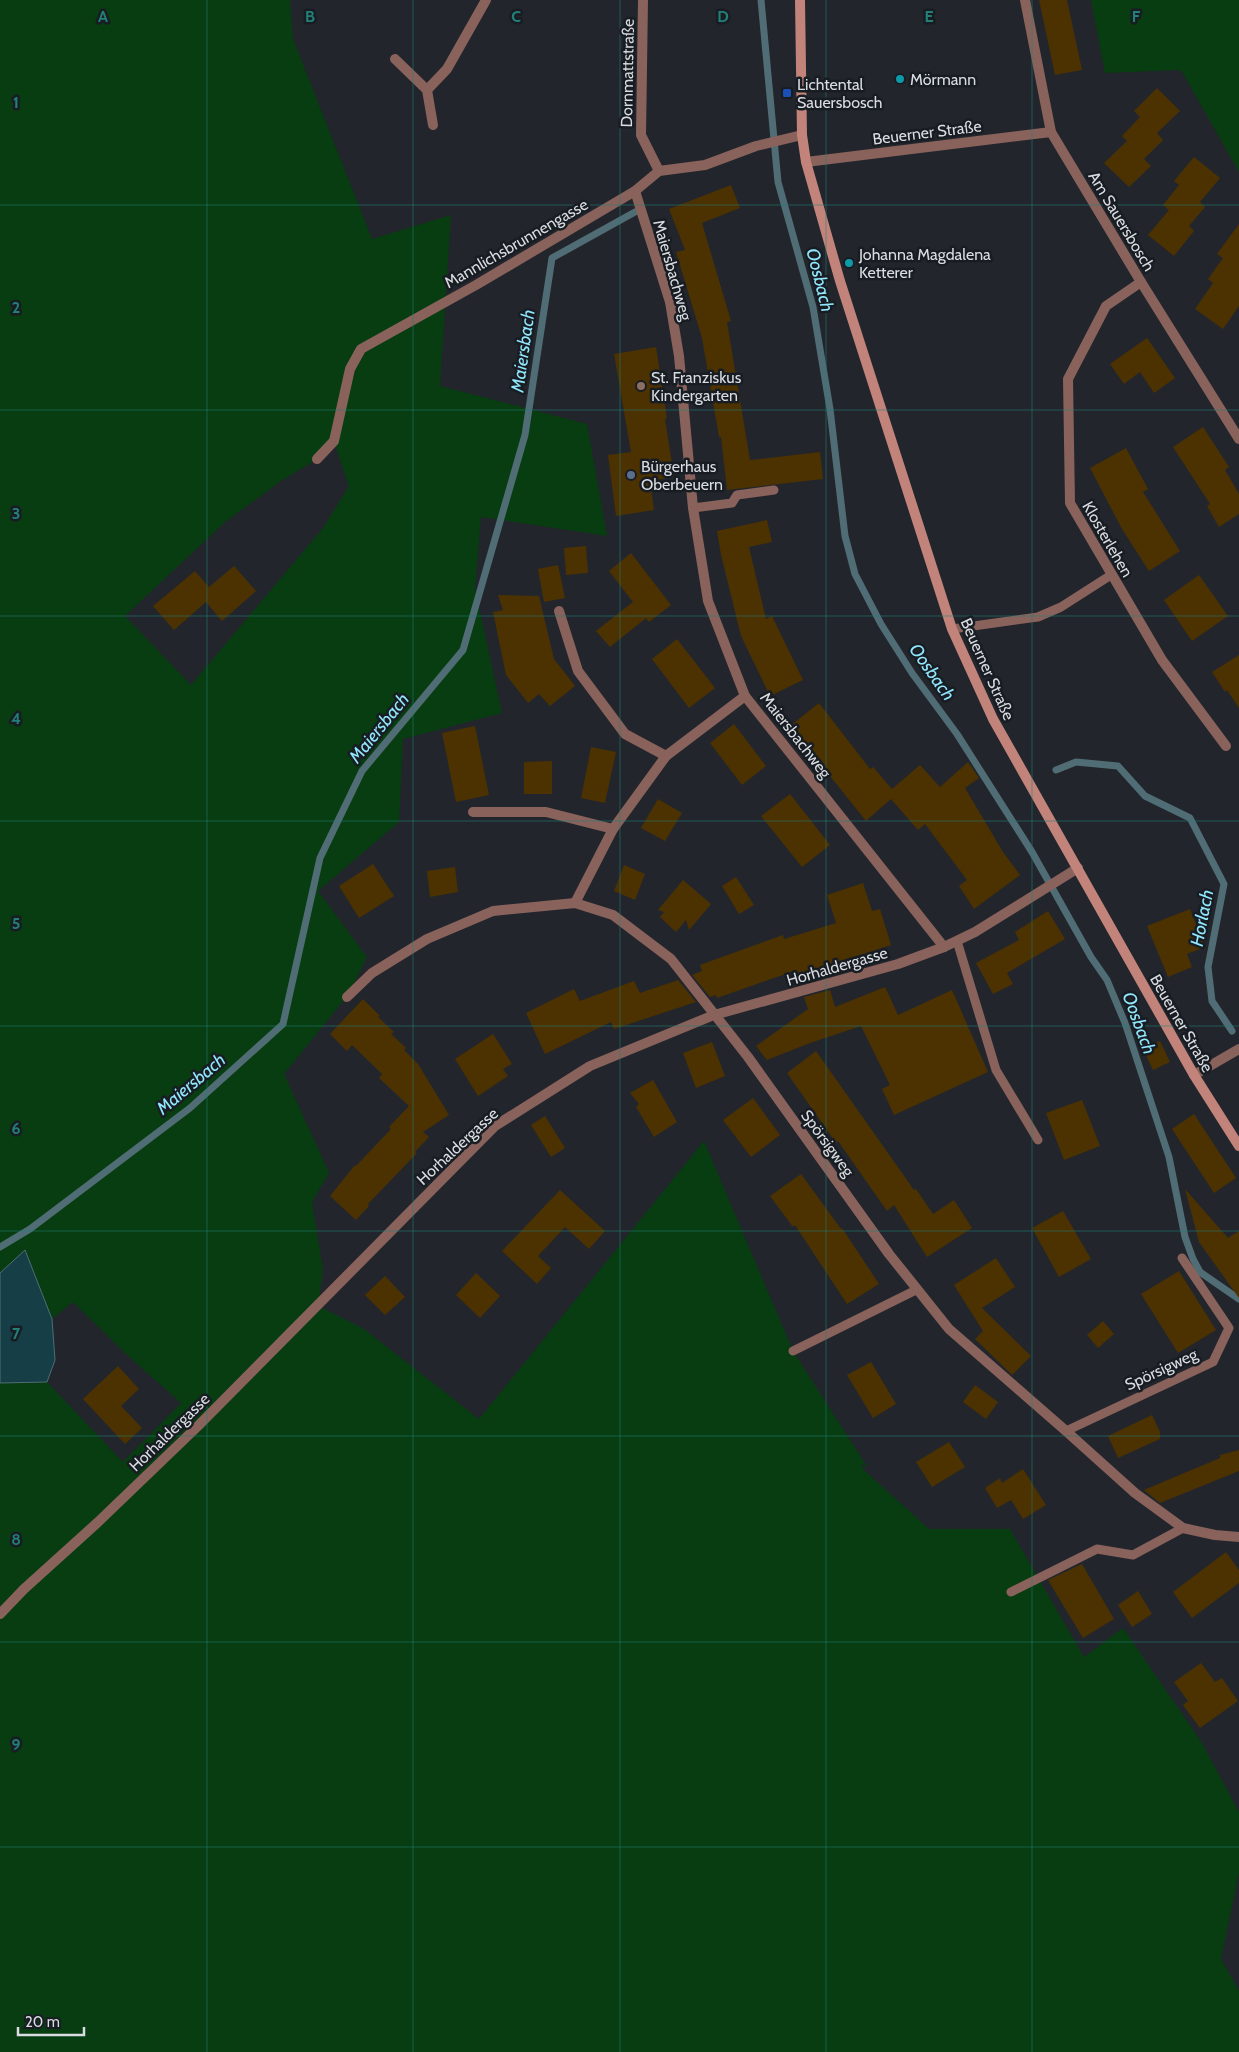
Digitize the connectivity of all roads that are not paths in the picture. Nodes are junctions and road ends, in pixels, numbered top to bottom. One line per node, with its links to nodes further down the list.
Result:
1 (486, 0): 6 (street)
2 (643, 0): 11 (street, Dornmattstraße)
3 (800, 0): 9 (main road, Beuerner Straße)
4 (1024, 0): 8 (street, Am Sauersbosch)
5 (395, 59): 6 (street)
6 (427, 90): 7 (street)
7 (433, 124)
8 (1052, 132): 10 (street, Beuerner Straße); 13 (street, Am Sauersbosch)
9 (802, 135): 10 (main road, Beuerner Straße); 11 (street)
10 (806, 162): 20 (main road, Beuerner Straße)
11 (659, 171): 12 (street, Mannlichsbrunnengasse)
12 (635, 191): 15 (street, Mannlichsbrunnengasse); 17 (street, Maiersbachweg)
13 (1141, 282): 14 (street, Am Sauersbosch); 18 (street, Klosterlehen)
14 (1239, 439)
15 (317, 459)
16 (774, 490): 17 (lane)
17 (694, 508): 21 (street, Maiersbachweg)
18 (1111, 575): 20 (lane); 22 (street, Klosterlehen)
19 (559, 611): 23 (street)
20 (952, 629): 26 (main road, Beuerner Straße)
21 (745, 696): 23 (street); 29 (street, Maiersbachweg)
22 (1226, 746)
23 (666, 756): 25 (street)
24 (473, 812): 25 (street)
25 (613, 829): 27 (street)
26 (1078, 868): 28 (street, Horhaldergasse); 33 (main road, Beuerner Straße)
27 (575, 903): 30 (street); 31 (street, Spörsigweg)
28 (957, 941): 29 (street, Horhaldergasse); 34 (lane)
29 (944, 947): 31 (street, Horhaldergasse)
30 (347, 997)
31 (714, 1015): 37 (street, Spörsigweg); 43 (street, Horhaldergasse)
32 (1239, 1049): 33 (street)
33 (1194, 1075): 35 (main road, Beuerner Straße)
34 (1038, 1140)
35 (1239, 1146)
36 (1182, 1258): 39 (lane, Spörsigweg)
37 (916, 1290): 38 (lane); 39 (street, Spörsigweg)
38 (793, 1351)
39 (1066, 1430): 40 (street, Spörsigweg)
40 (1184, 1528): 41 (street, Spörsigweg); 42 (lane)
41 (1239, 1538)
42 (1011, 1592)
43 (0, 1614)

